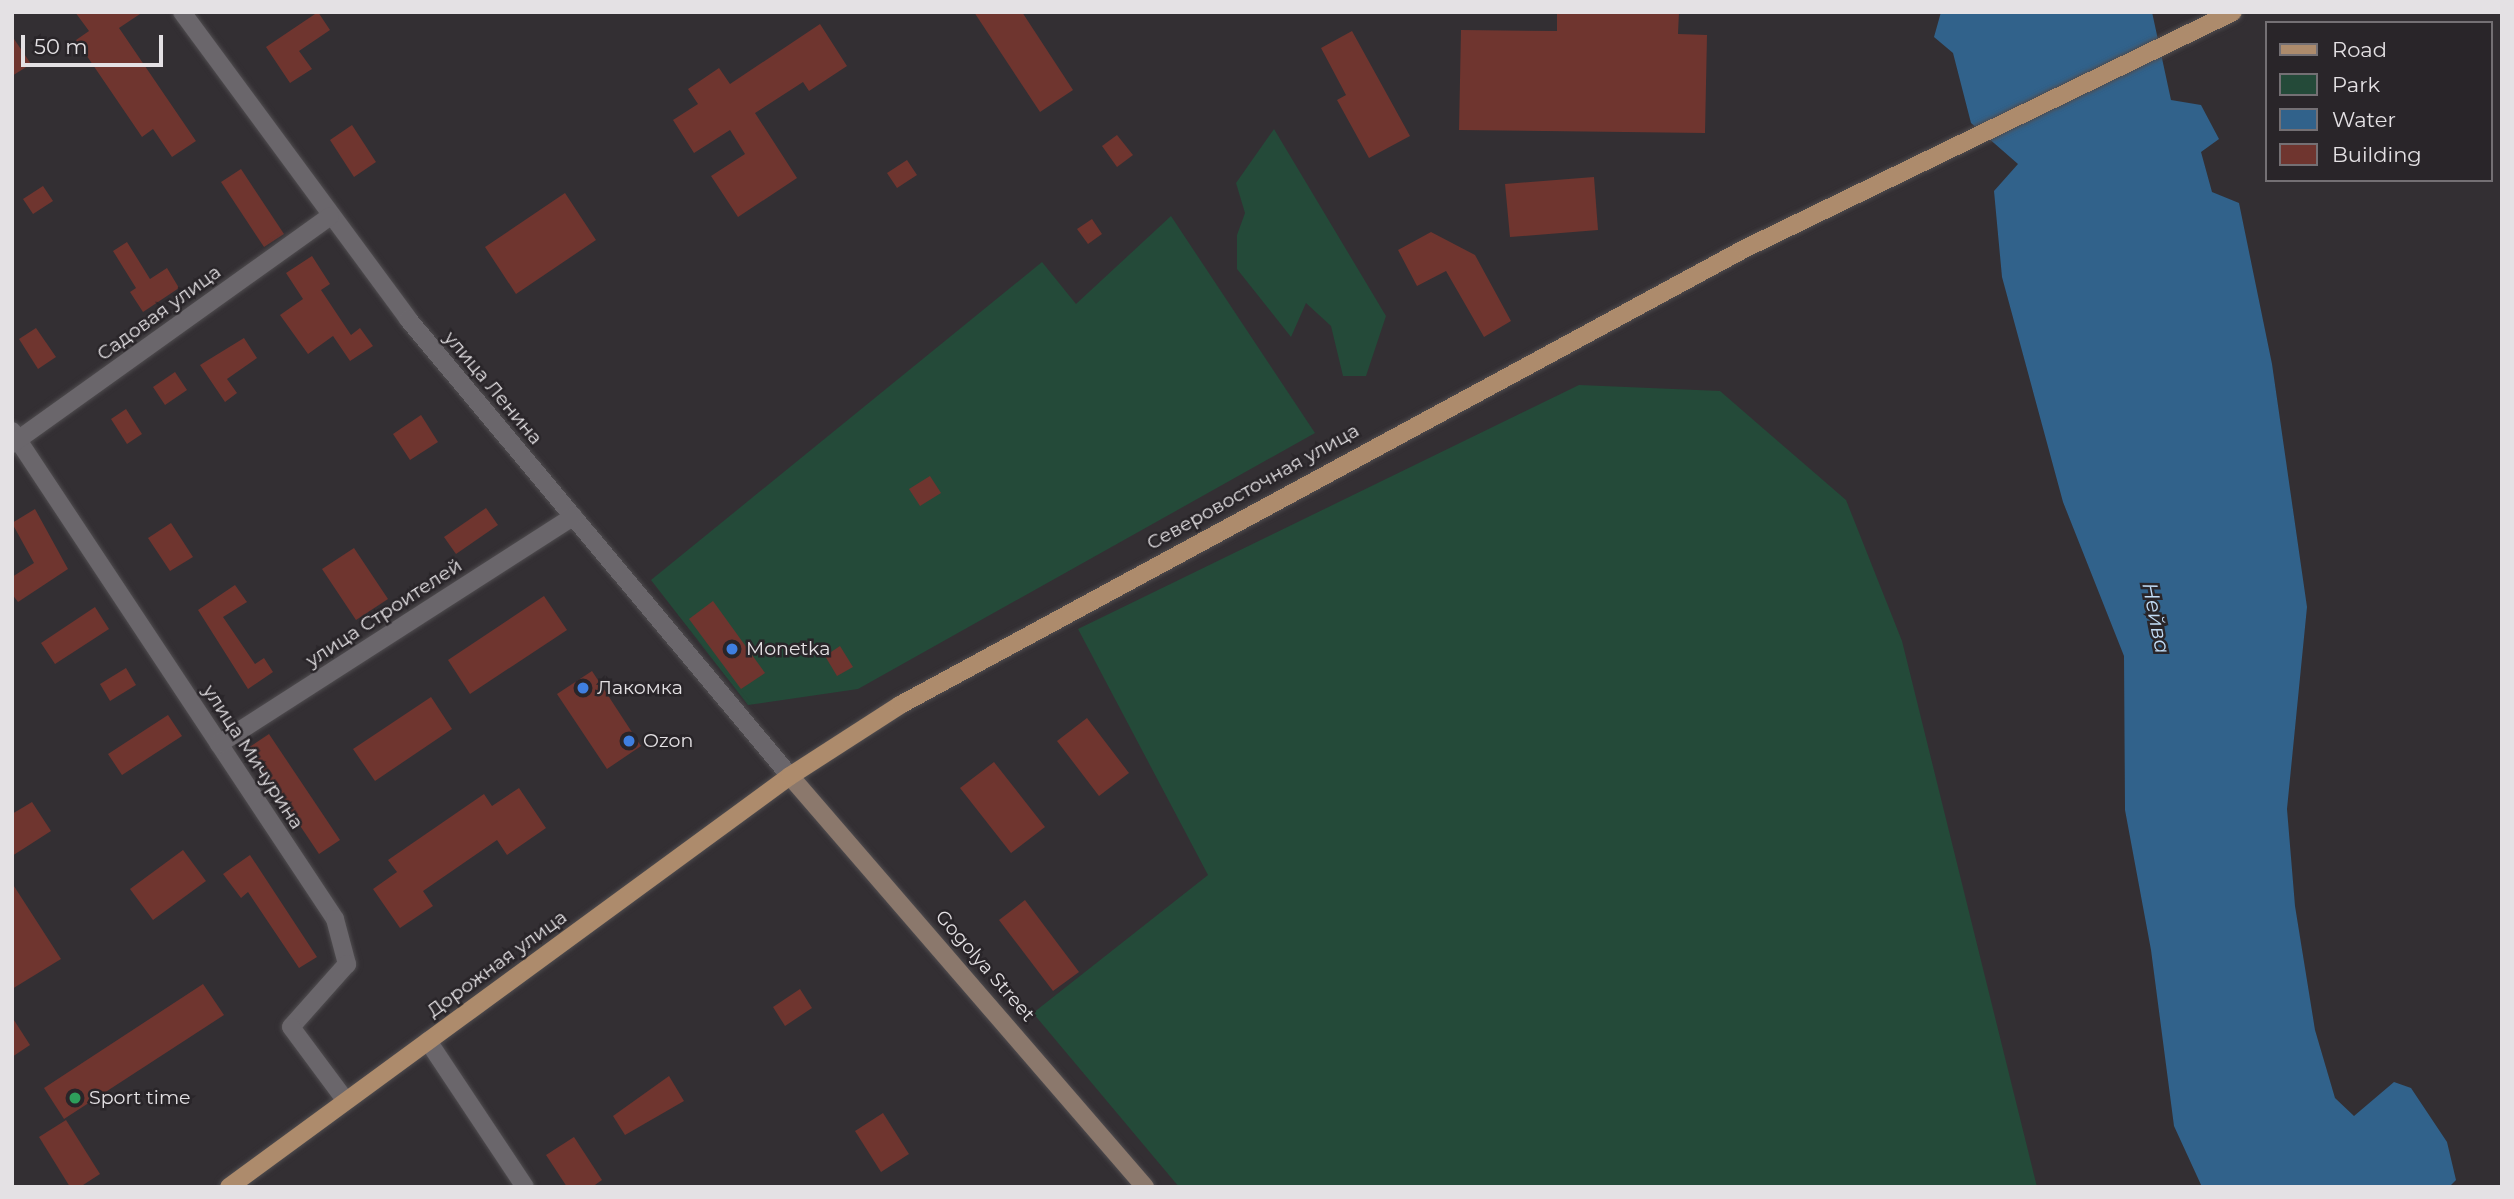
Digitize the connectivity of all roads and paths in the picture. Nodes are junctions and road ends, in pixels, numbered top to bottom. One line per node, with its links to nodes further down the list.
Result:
1 (182, 12): 3 (street, улица Ленина)
2 (2233, 12): 7 (main road, Северовосточная улица)
3 (330, 216): 4 (street, Садовая улица); 5 (street, улица Ленина)
4 (14, 438): 6 (street, улица Мичурина)
5 (573, 517): 6 (street, улица Строителей); 7 (street, улица Ленина)
6 (219, 744): 9 (street, улица Мичурина)
7 (790, 775): 8 (main road, Дорожная улица); 12 (street, Gogolya Street)
8 (428, 1041): 9 (main road, Дорожная улица); 11 (street)
9 (346, 1101): 10 (main road, Дорожная улица)
10 (229, 1187)
11 (525, 1187)
12 (1145, 1187)

